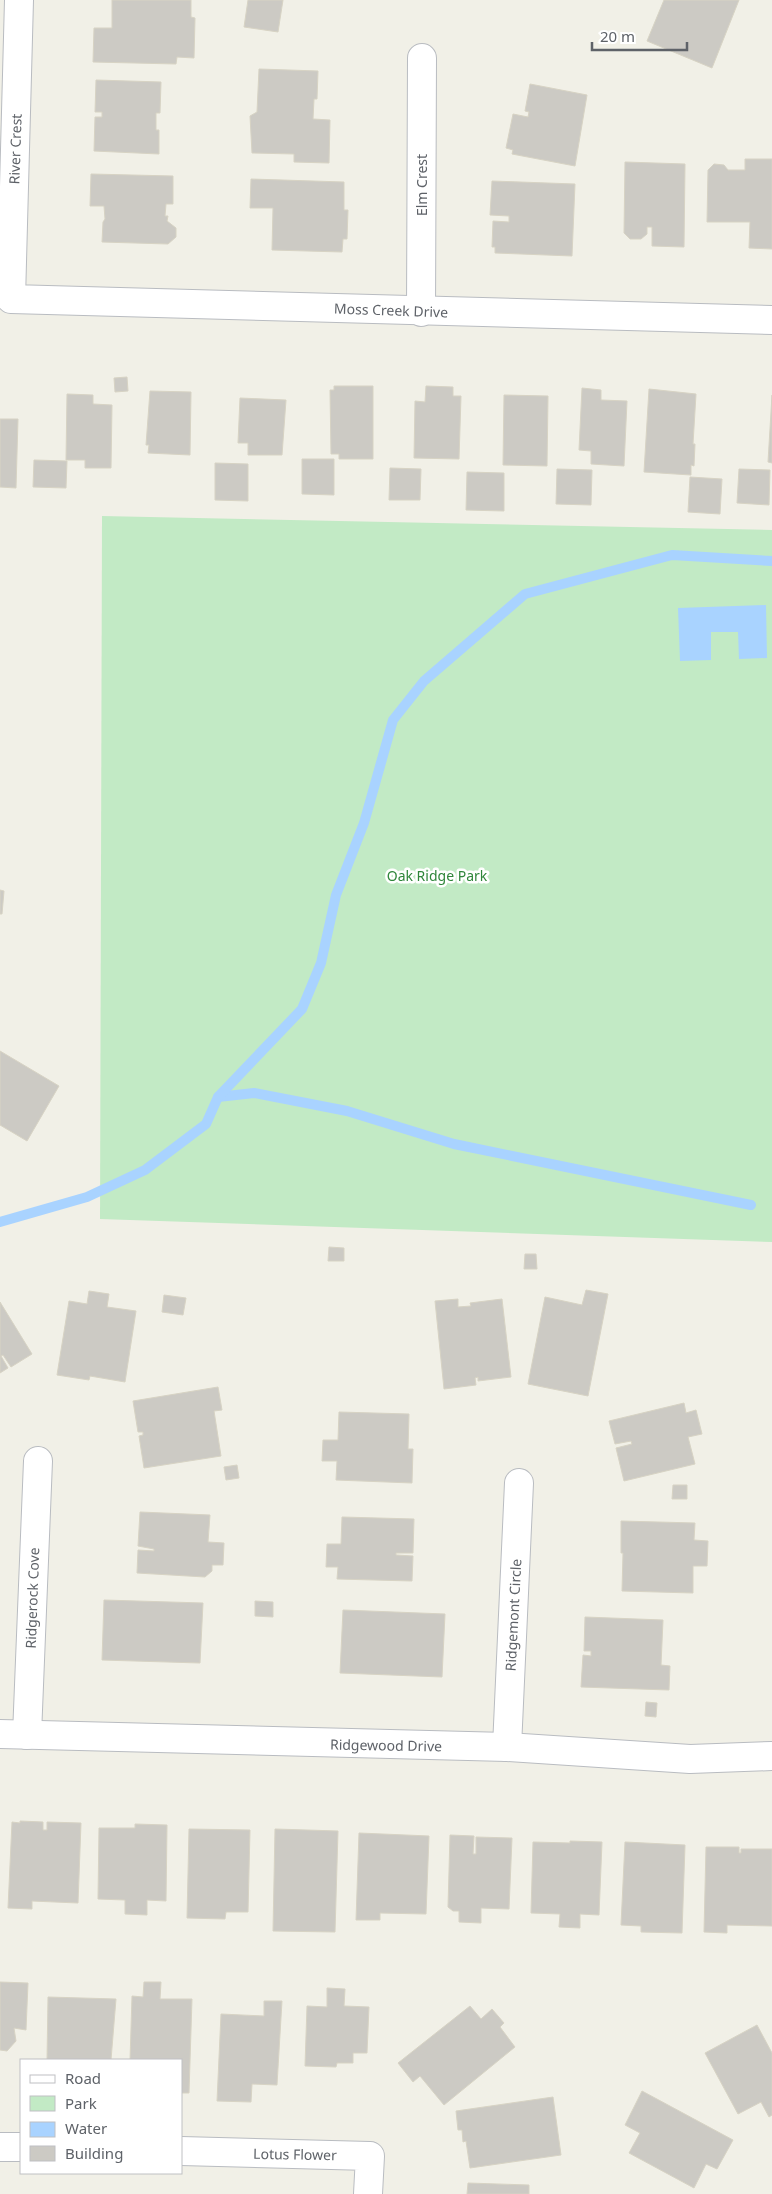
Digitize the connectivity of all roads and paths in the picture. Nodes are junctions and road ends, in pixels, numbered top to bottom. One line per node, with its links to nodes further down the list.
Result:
1 (19, 0): 3 (street, River Crest)
2 (422, 58): 4 (street, Elm Crest)
3 (11, 299): 4 (street, Moss Creek Drive)
4 (420, 312): 5 (street, Moss Creek Drive)
5 (772, 320)
6 (38, 1461): 9 (street, Ridgerock Cove)
7 (519, 1483): 10 (street, Ridgemont Circle)
8 (0, 1734): 9 (street, Ridgewood Drive)
9 (27, 1735): 10 (street, Ridgewood Drive)
10 (506, 1747): 11 (street, Ridgewood Drive)
11 (772, 1756)
12 (0, 2147): 13 (street)
13 (20, 2147)
14 (182, 2151): 15 (street, Lotus Flower)
15 (368, 2194)

